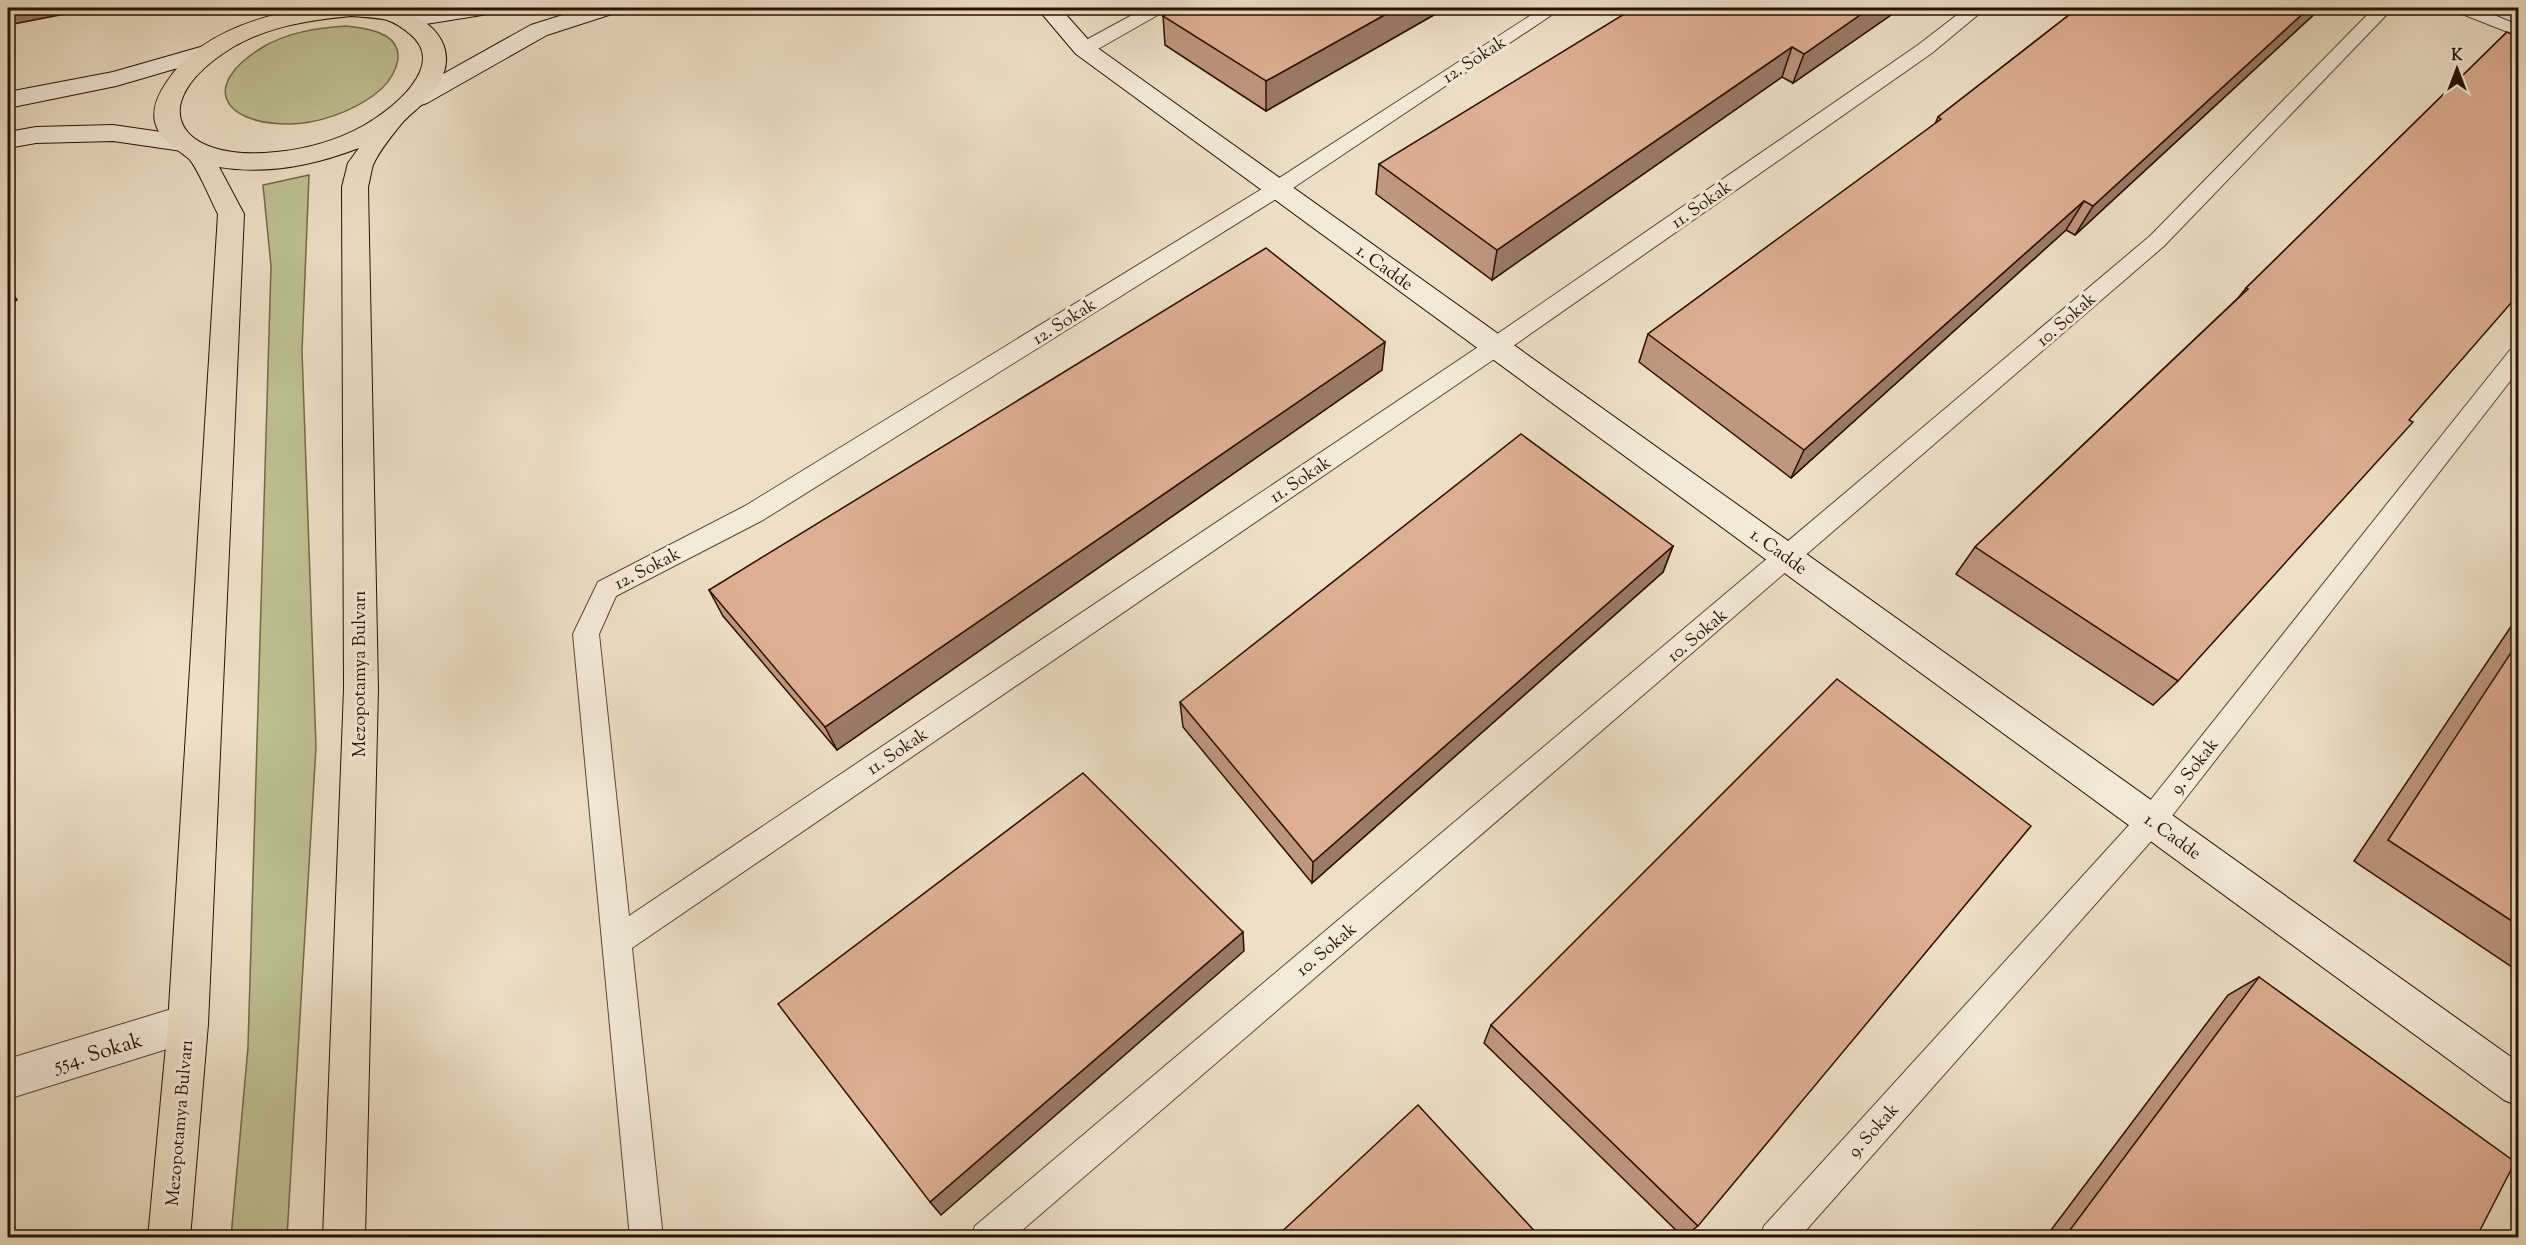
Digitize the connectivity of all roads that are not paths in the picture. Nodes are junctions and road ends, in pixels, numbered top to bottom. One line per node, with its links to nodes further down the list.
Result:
1 (482, 8): 11 (street)
2 (607, 8): 15 (street)
3 (1048, 8): 13 (street, 1. Cadde)
4 (1157, 8): 13 (lane)
5 (1553, 8): 20 (lane, 12. Sokak)
6 (1977, 8): 21 (lane, 11. Sokak)
7 (2384, 8): 23 (lane, 10. Sokak)
8 (2463, 8): 12 (lane)
9 (380, 10): 11 (main road); 14 (main road)
10 (233, 13): 14 (main road)
11 (407, 20): 15 (main road)
12 (2518, 31)
13 (1084, 49): 20 (street, 1. Cadde)
14 (211, 51): 16 (street); 19 (main road, Mezopotamya Bulvarı)
15 (418, 98): 17 (main road)
16 (8, 100)
17 (392, 120): 19 (main road); 30 (main road, Mezopotamya Bulvarı)
18 (8, 140): 19 (street)
19 (190, 148): 26 (main road, Mezopotamya Bulvarı)
20 (1277, 189): 21 (street, 1. Cadde); 25 (lane, 12. Sokak)
21 (1495, 347): 23 (street, 1. Cadde); 25 (lane, 11. Sokak)
22 (2518, 356): 24 (lane, 9. Sokak)
23 (1788, 557): 24 (street, 1. Cadde); 32 (lane, 10. Sokak)
24 (2151, 820): 28 (street, 1. Cadde); 33 (lane, 9. Sokak)
25 (617, 941): 31 (lane)
26 (188, 1024): 27 (street, 554. Sokak); 29 (main road, Mezopotamya Bulvarı)
27 (8, 1079)
28 (2518, 1086)
29 (169, 1238)
30 (344, 1238)
31 (647, 1238)
32 (987, 1238)
33 (1776, 1238)

